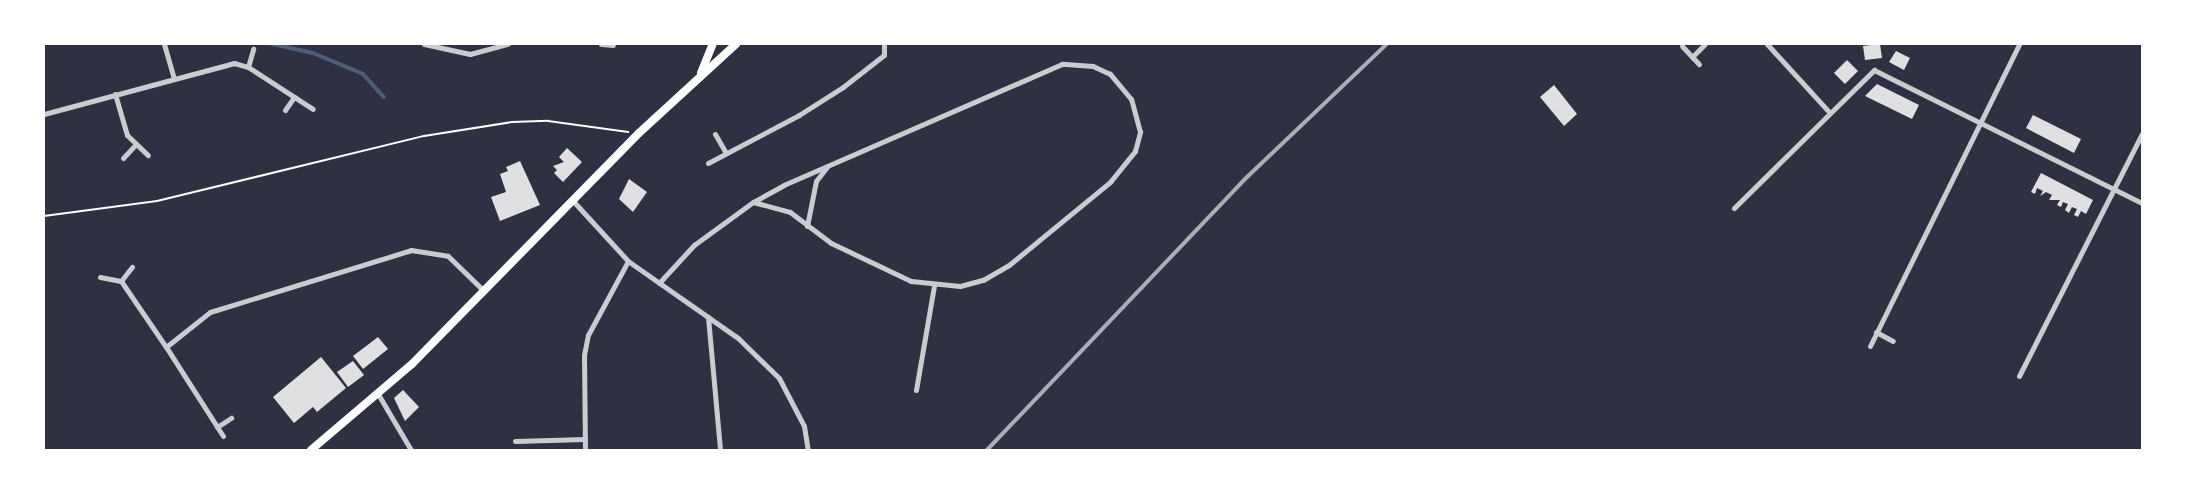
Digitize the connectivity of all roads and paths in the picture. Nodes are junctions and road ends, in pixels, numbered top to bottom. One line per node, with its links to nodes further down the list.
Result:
1 (164, 44): 18 (street)
2 (424, 44): 3 (street)
3 (508, 44)
4 (601, 44): 10 (street)
5 (712, 44): 17 (main road)
6 (736, 44): 17 (main road)
7 (1705, 44): 14 (street)
8 (1767, 44): 23 (street)
9 (2019, 44): 25 (street)
10 (613, 45)
11 (885, 46): 30 (street)
12 (1682, 46): 14 (street)
13 (253, 49): 16 (street)
14 (1692, 57): 15 (street)
15 (1699, 64)
16 (248, 67): 18 (street); 20 (street)
17 (700, 76): 26 (main road)
18 (174, 78): 19 (street)
19 (115, 94): 24 (street); 29 (street)
20 (294, 97): 21 (street); 22 (street)
21 (285, 110)
22 (313, 110)
23 (1830, 113): 25 (street); 39 (street)
24 (44, 114)
25 (1980, 123): 35 (street); 50 (street)
26 (639, 134): 36 (main road); 40 (path)
27 (716, 134): 30 (street)
28 (2142, 134): 35 (street)
29 (135, 145): 31 (street); 32 (street)
30 (726, 153): 33 (street)
31 (148, 155)
32 (123, 158)
33 (708, 163)
34 (828, 165): 37 (street); 41 (street); 47 (street)
35 (2114, 190): 38 (street); 54 (street)
36 (574, 202): 42 (street); 48 (main road)
37 (753, 202): 41 (street); 46 (street)
38 (2142, 203)
39 (1734, 208)
40 (44, 216)
41 (807, 226): 47 (street)
42 (628, 261): 46 (street); 60 (street)
43 (132, 267): 45 (street)
44 (100, 277): 45 (street)
45 (121, 281): 53 (street)
46 (659, 283): 49 (street)
47 (934, 286): 55 (street)
48 (484, 291): 53 (street); 56 (main road)
49 (708, 316): 65 (street); 66 (street)
50 (1876, 332): 51 (street); 52 (street)
51 (1893, 341)
52 (1870, 345)
53 (166, 347): 58 (street)
54 (2019, 376)
55 (916, 390)
56 (378, 394): 62 (main road); 63 (street)
57 (231, 418): 58 (street)
58 (218, 427): 59 (street)
59 (223, 436)
60 (585, 438): 61 (street); 64 (street)
61 (515, 441)
62 (311, 450)
63 (411, 450)
64 (585, 450)
65 (720, 450)
66 (808, 450)

